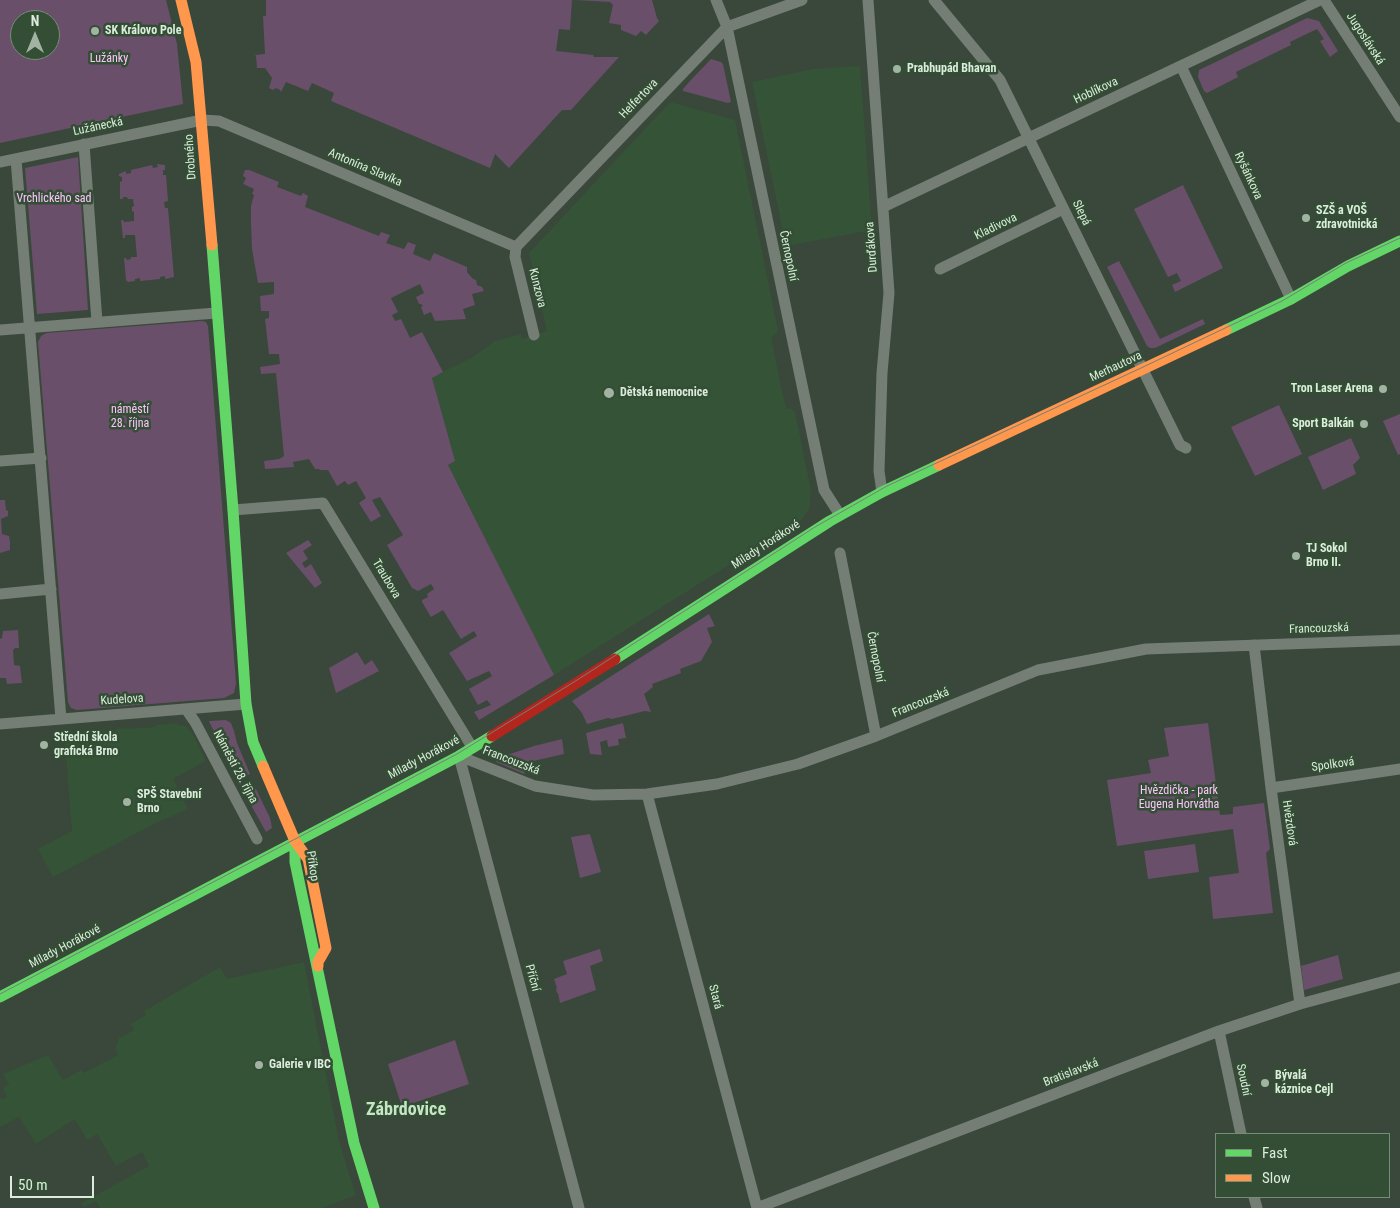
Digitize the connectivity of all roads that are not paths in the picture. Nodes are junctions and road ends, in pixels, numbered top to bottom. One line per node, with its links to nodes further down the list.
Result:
1 (181, 0): 11 (street, Drobného)
2 (716, 0): 8 (street, Černopolní)
3 (802, 0): 8 (street, Helfertova)
4 (868, 0): 16 (street, Durďákova)
5 (934, 0): 12 (street, Slepá)
6 (1320, 0): 9 (street, Hoblíkova)
7 (1324, 0): 10 (street, Jugoslávská)
8 (727, 27): 19 (street, Helfertova); 33 (street, Černopolní)
9 (1181, 66): 12 (street, Hoblíkova); 21 (street, Ryšánkova)
10 (1400, 117)
11 (202, 120): 13 (street, Lužánecká); 19 (street, Antonína Slavíka); 22 (street, Drobného)
12 (1028, 138): 16 (street, Hoblíkova); 17 (street, Slepá)
13 (84, 144): 14 (street, Lužánecká); 23 (street)
14 (16, 159): 15 (street, Lužánecká); 24 (street)
15 (0, 162)
16 (883, 207): 31 (street, Durďákova)
17 (1064, 209): 20 (street, Kladivova); 27 (street, Slepá)
18 (1400, 241): 21 (street, Merhautova)
19 (516, 247): 26 (street, Kunzova)
20 (940, 269)
21 (1291, 299): 27 (street, Merhautova)
22 (216, 314): 23 (street); 32 (street)
23 (97, 322): 24 (street)
24 (31, 327): 25 (street); 29 (street)
25 (0, 330)
26 (534, 335)
27 (1142, 370): 28 (street, Slepá); 31 (street, Merhautova)
28 (1186, 448)
29 (40, 458): 30 (street); 35 (street)
30 (0, 461)
31 (882, 492): 33 (street, Merhautova)
32 (233, 510): 39 (street); 44 (street, Traubova)
33 (842, 514): 44 (street, Milady Horákové)
34 (840, 553): 43 (street, Černopolní)
35 (51, 589): 36 (street); 41 (street)
36 (0, 594)
37 (1400, 640): 38 (street, Francouzská)
38 (1254, 645): 43 (street, Francouzská); 47 (street, Hvězdová)
39 (246, 704): 40 (street, Kudelova); 50 (street, Náměstí 28. října)
40 (186, 710): 41 (street, Kudelova); 49 (street, Náměstí 28. října)
41 (61, 719): 42 (street, Kudelova)
42 (0, 724)
43 (876, 736): 48 (street, Francouzská)
44 (472, 748): 45 (street, Milady Horákové)
45 (459, 756): 48 (street, Francouzská); 50 (street, Milady Horákové); 58 (street, Příční)
46 (1400, 769): 47 (street, Spolková)
47 (1271, 788): 53 (street, Hvězdová)
48 (647, 794): 59 (street, Stará)
49 (257, 839)
50 (295, 841): 52 (street, Milady Horákové); 57 (street, Příkop)
51 (1400, 977): 53 (street, Bratislavská)
52 (0, 997)
53 (1300, 1004): 54 (street, Bratislavská)
54 (1218, 1031): 55 (street, Soudní); 56 (street, Bratislavská)
55 (1241, 1133)
56 (787, 1203): 59 (street, Bratislavská)
57 (374, 1208)
58 (579, 1208)
59 (757, 1208)

